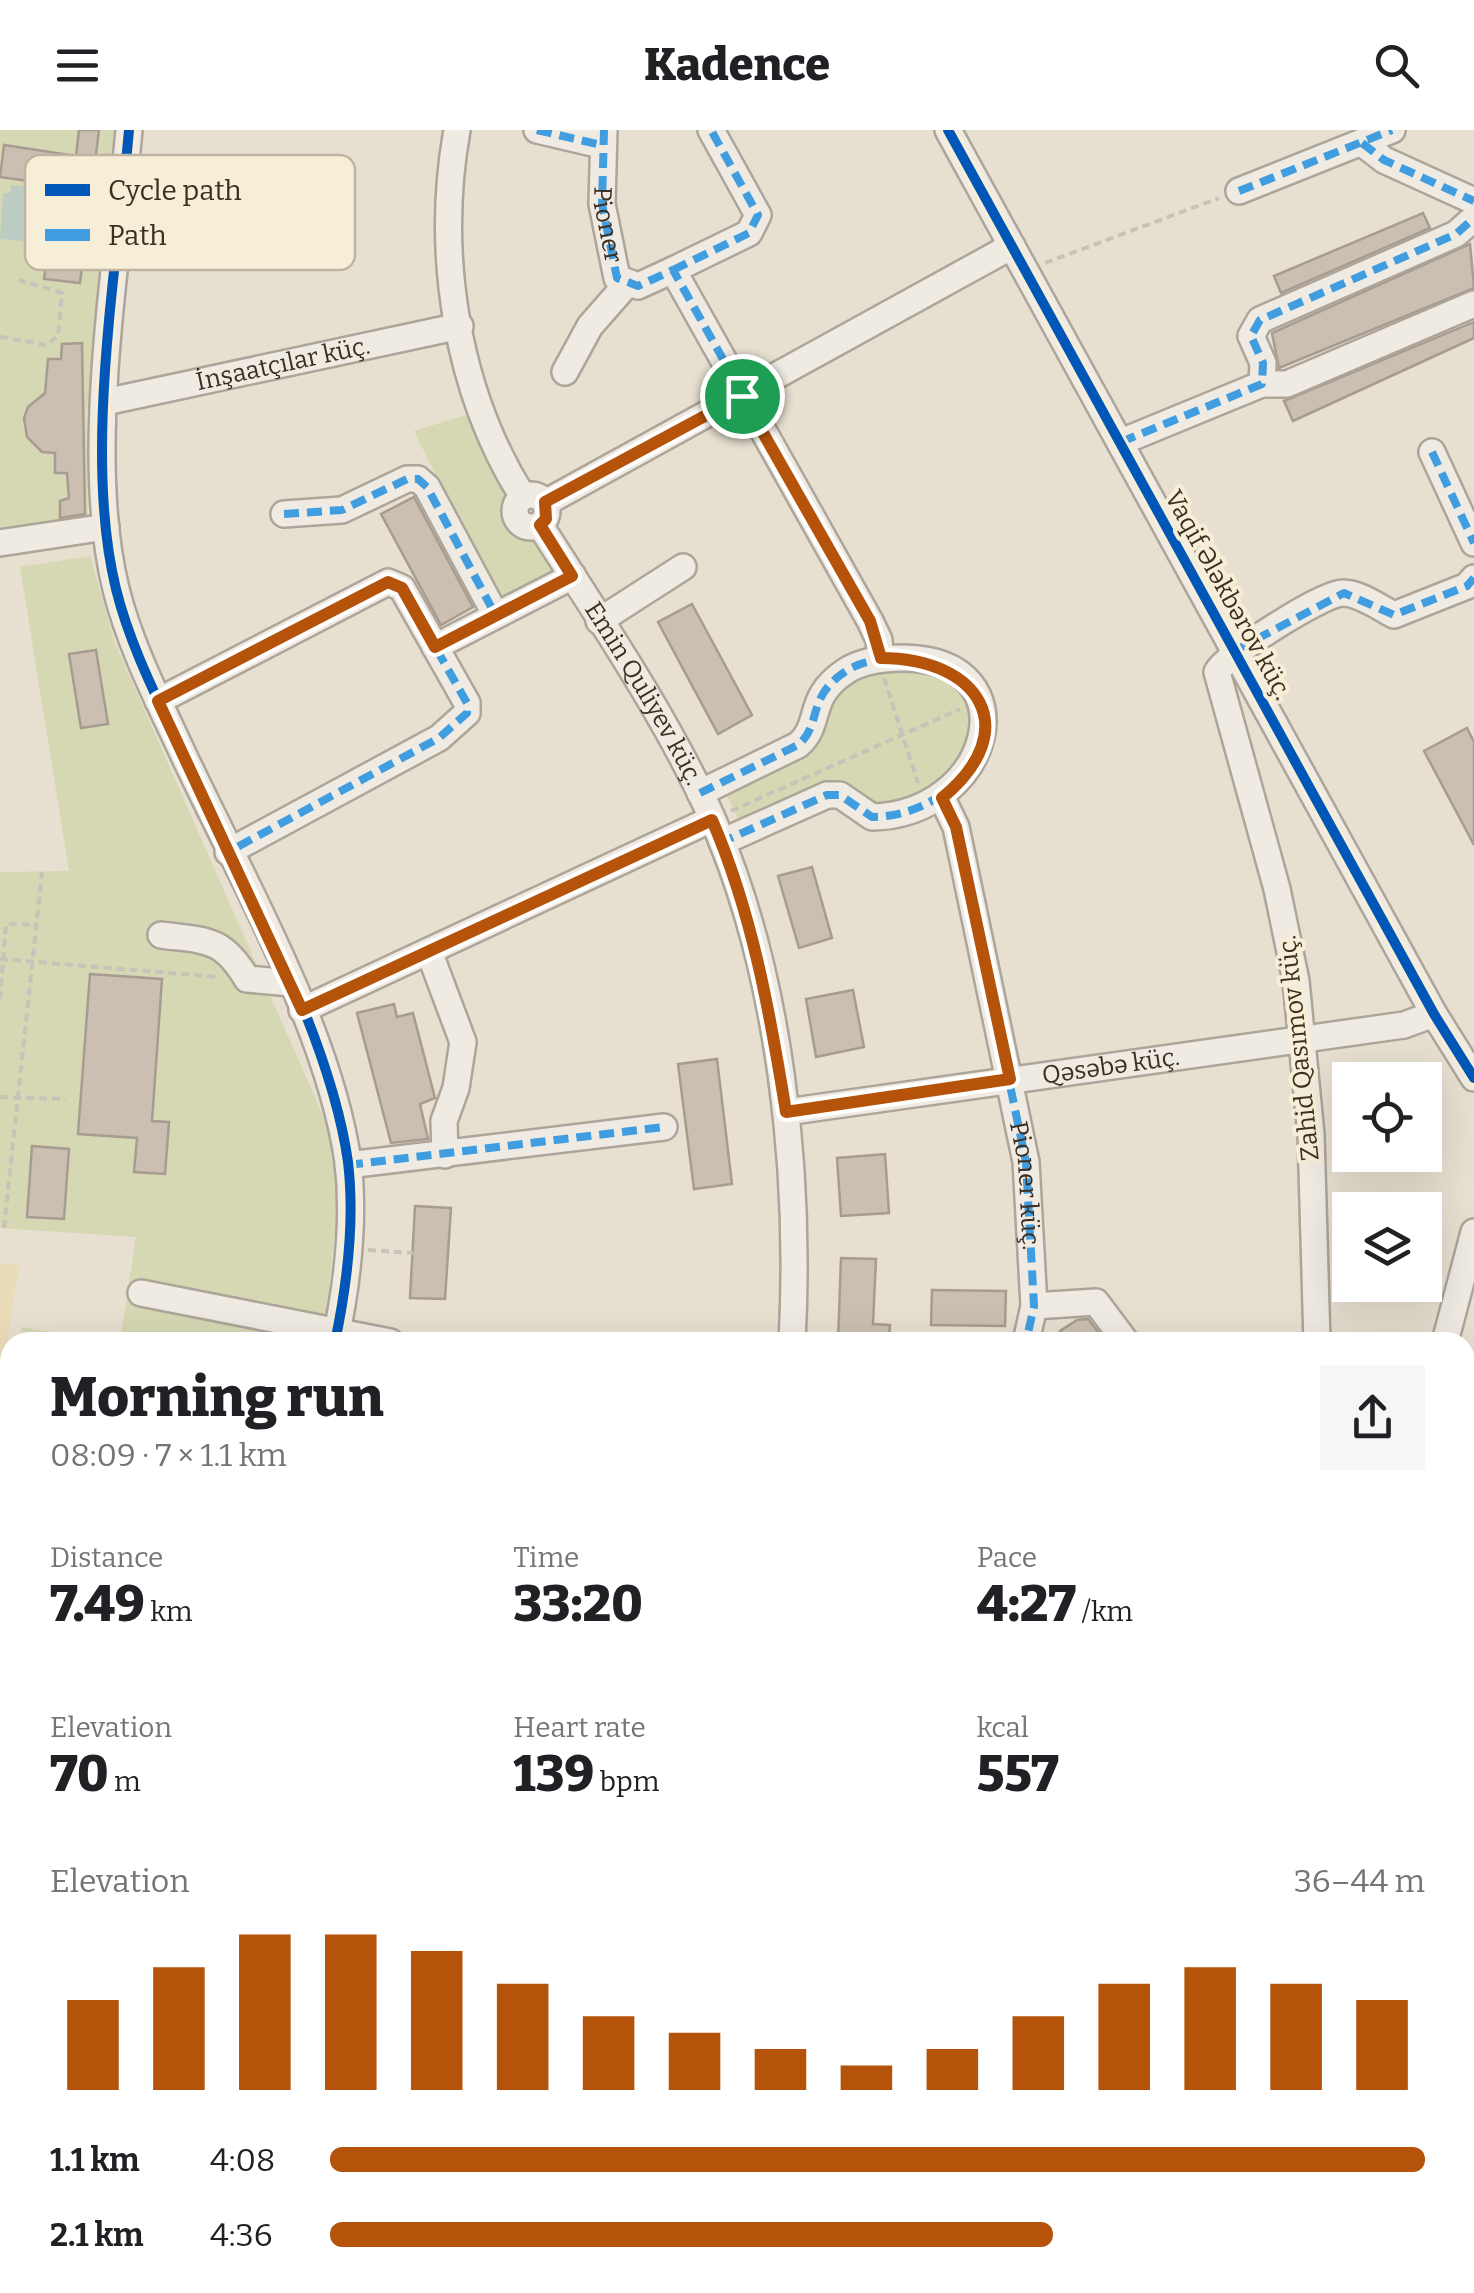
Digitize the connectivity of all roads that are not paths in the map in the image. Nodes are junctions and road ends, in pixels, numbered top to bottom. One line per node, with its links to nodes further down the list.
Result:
1 (129, 130): 9 (street)
2 (457, 130): 18 (street, Emin Quliyev küç.)
3 (537, 130): 7 (street)
4 (711, 130): 15 (street, Pioner)
5 (948, 130): 13 (street, Vaqif Ələkbərov küç.)
6 (1392, 130): 8 (street)
7 (602, 138): 16 (street, Pioner)
8 (1362, 143): 10 (street); 11 (street)
9 (127, 155)
10 (1239, 191)
11 (1474, 201)
12 (1474, 218): 20 (street)
13 (1012, 246): 21 (street); 23 (street, Vaqif Ələkbərov küç.)
14 (117, 270): 22 (street)
15 (673, 270): 16 (street, Pioner); 21 (street)
16 (626, 285): 19 (street)
17 (1474, 304): 20 (street)
18 (460, 326): 22 (street, İnşaatçılar küç.); 25 (street, Emin Quliyev küç.)
19 (565, 372)
20 (1262, 384): 23 (street)
21 (742, 396): 25 (street); 37 (street)
22 (105, 402): 27 (street)
23 (1121, 442): 36 (street, Vaqif Ələkbərov küç.)
24 (1432, 452): 29 (street)
25 (536, 508): 31 (street, Emin Quliyev küç.)
26 (284, 514): 33 (street)
27 (106, 527): 28 (street); 38 (street)
28 (0, 543)
29 (1474, 543)
30 (682, 567): 34 (street)
31 (572, 576): 33 (street); 34 (street, Emin Quliyev küç.)
32 (1474, 578): 36 (street)
33 (495, 614): 35 (street)
34 (599, 621): 39 (street, Emin Quliyev küç.)
35 (435, 647): 38 (street); 42 (street)
36 (1236, 650): 47 (street, Vaqif Ələkbərov küç.); 48 (street, Zahid Qasımov küç.)
37 (881, 663): 39 (street); 40 (street)
38 (158, 701): 42 (street)
39 (700, 792): 41 (street, Emin Quliyev küç.)
40 (933, 797): 41 (street); 50 (street, Pioner küç.)
41 (717, 831): 44 (street); 51 (street, Emin Quliyev küç.)
42 (228, 852): 45 (street)
43 (160, 935): 45 (street)
44 (430, 954): 46 (street); 53 (street)
45 (290, 983): 46 (street)
46 (302, 1010): 54 (street)
47 (1434, 1014): 48 (street, Qəsəbə küç.); 49 (street, Vaqif Ələkbərov küç.)
48 (1302, 1039): 50 (street, Qəsəbə küç.); 63 (street, Zahid Qasımov küç.)
49 (1474, 1078)
50 (1010, 1079): 51 (street, Qəsəbə küç.); 57 (street, Pioner küç.)
51 (786, 1112): 60 (street, Emin Quliyev küç.)
52 (664, 1127): 53 (street)
53 (445, 1155): 54 (street)
54 (348, 1165): 59 (street)
55 (1474, 1232): 64 (street)
56 (141, 1293): 58 (street)
57 (1034, 1306): 61 (street, Pioner küç.); 62 (street)
58 (310, 1332)
59 (337, 1332)
60 (792, 1332)
61 (1028, 1332)
62 (1118, 1332)
63 (1317, 1332)
64 (1448, 1332)

